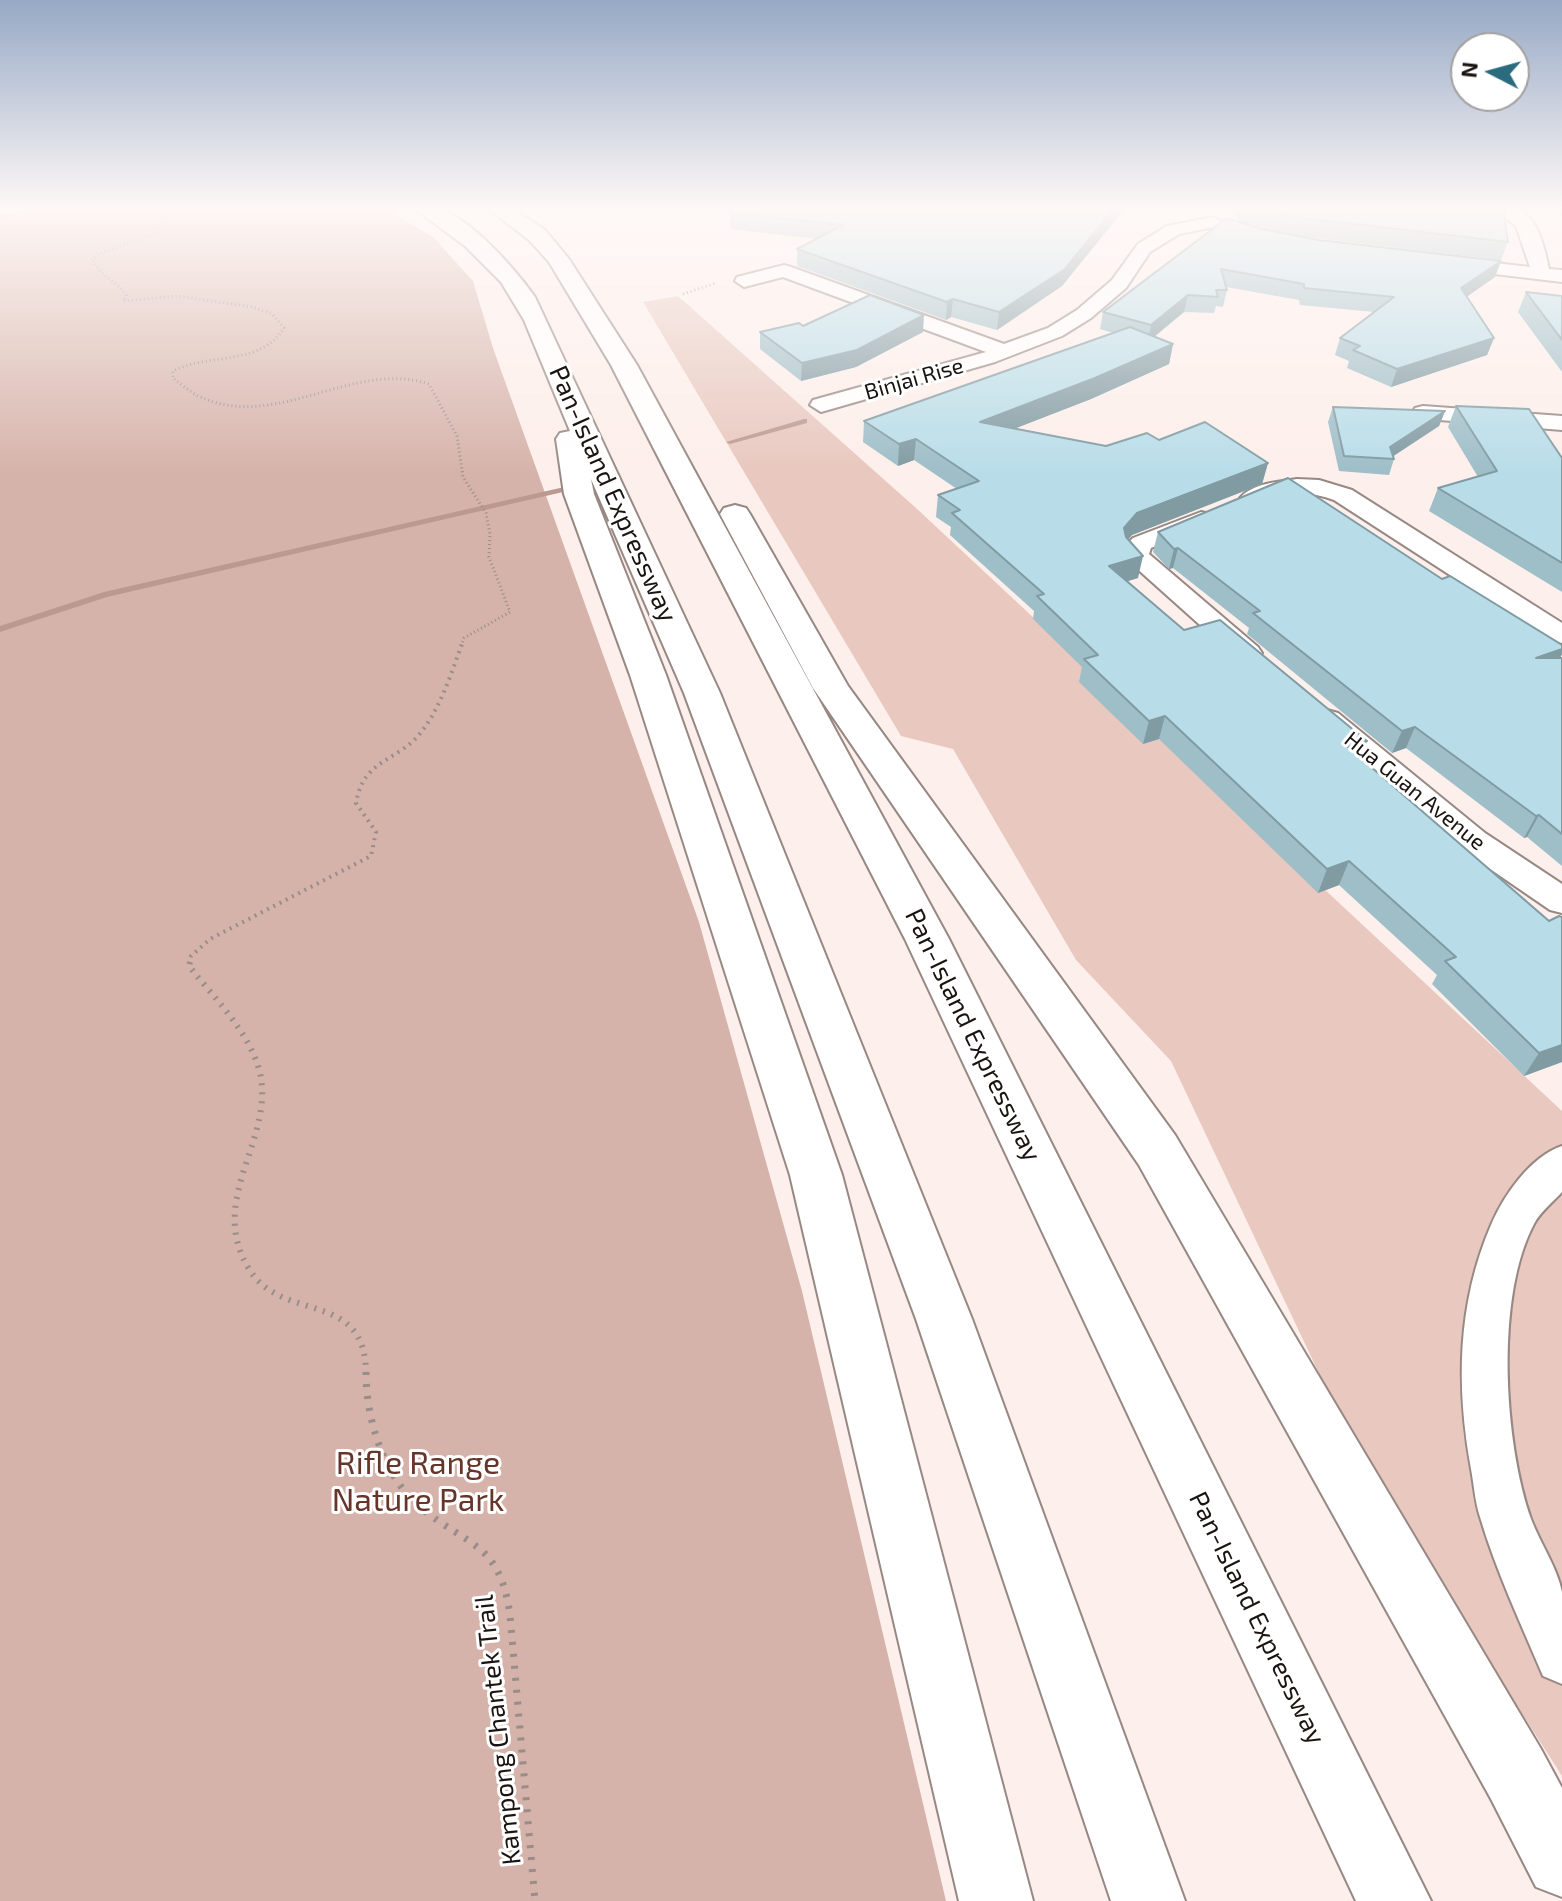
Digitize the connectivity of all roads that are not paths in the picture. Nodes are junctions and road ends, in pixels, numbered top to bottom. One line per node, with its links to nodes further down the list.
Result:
1 (522, 296): 7 (highway, Pan-Island Expressway)
2 (581, 296): 6 (highway, Pan-Island Expressway)
3 (852, 296): 5 (street, Binjai Rise)
4 (1105, 296): 5 (street, Binjai Rise)
5 (1006, 352): 8 (street, Binjai Rise)
6 (624, 365): 17 (highway); 20 (highway, Pan-Island Expressway)
7 (560, 377): 18 (highway); 19 (highway, Pan-Island Expressway)
8 (821, 405)
9 (1423, 413): 10 (street)
10 (1562, 423)
11 (1562, 635): 12 (street)
12 (1270, 672)
13 (1306, 701): 14 (street, Hua Guan Avenue)
14 (1562, 901)
15 (1562, 1163): 16 (street)
16 (1562, 1657)
17 (1562, 1861)
18 (996, 1901)
19 (1148, 1901)
20 (1394, 1901)

